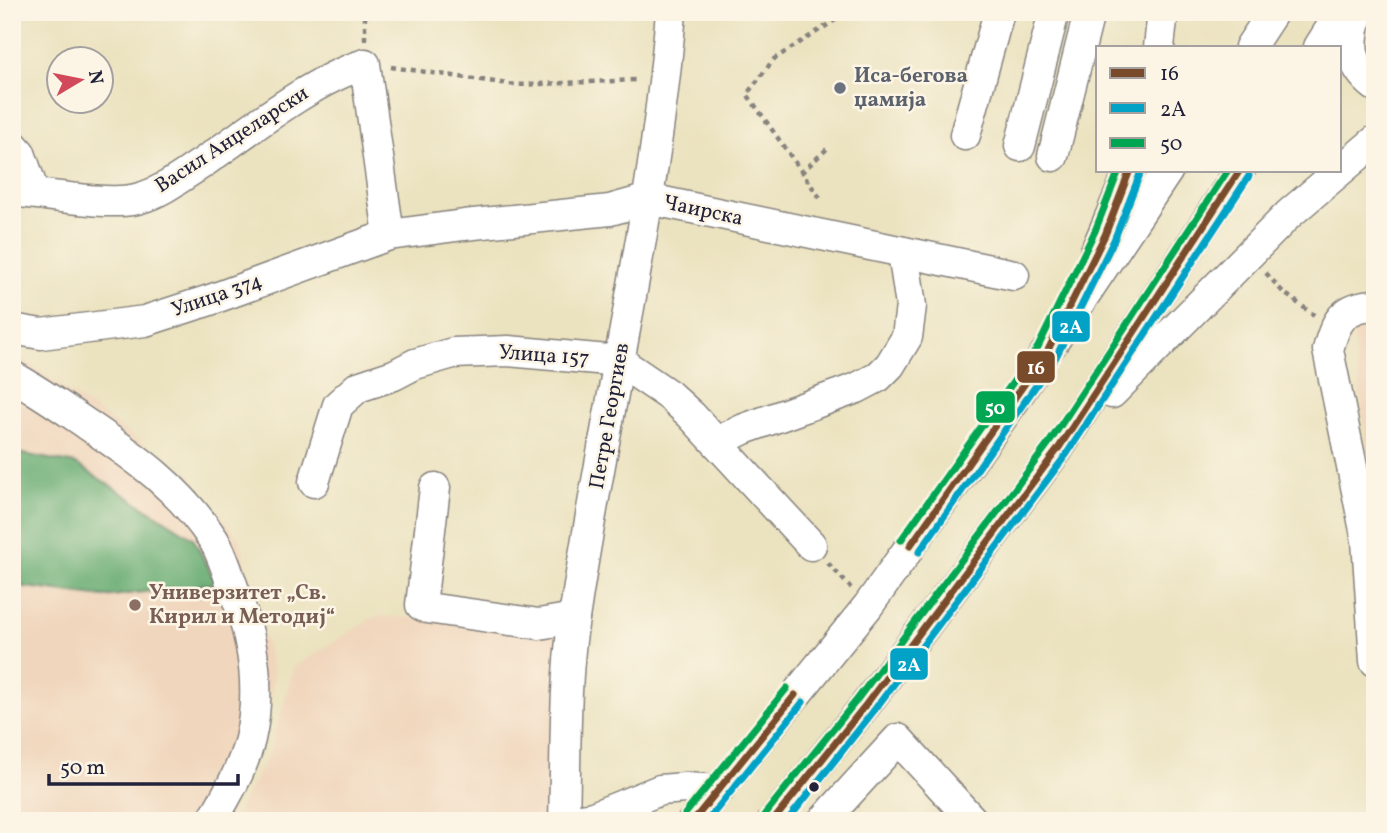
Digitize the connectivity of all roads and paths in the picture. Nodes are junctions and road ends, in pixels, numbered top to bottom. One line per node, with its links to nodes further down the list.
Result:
1 (671, 12): 14 (street, Петре Георгиев)
2 (848, 12): 27 (path)
3 (999, 12): 16 (street)
4 (1054, 12): 20 (street)
5 (1085, 12): 21 (street)
6 (1163, 12): 10 (street)
7 (1273, 12): 11 (street)
8 (1341, 12): 12 (street)
9 (1358, 12): 15 (street)
10 (1160, 46)
11 (1251, 46)
12 (1320, 46)
13 (365, 64): 14 (path); 28 (street, Васил Анџеларски); 31 (street)
14 (666, 79): 30 (street, Петре Георгиев)
15 (1375, 86)
16 (965, 135)
17 (1375, 141): 22 (street)
18 (12, 144): 28 (street)
19 (830, 146): 27 (path)
20 (1020, 146)
21 (1053, 156)
22 (1342, 169)
23 (1129, 172): 38 (street)
24 (1167, 172): 38 (street)
25 (1239, 172): 42 (street)
26 (1338, 172): 33 (street)
27 (801, 173): 29 (path)
28 (23, 192)
29 (820, 198)
30 (649, 200): 31 (street, Чаирска); 32 (street, Чаирска); 39 (street, Петре Георгиев)
31 (388, 235): 37 (street, Улица 374)
32 (903, 252): 34 (street, Чаирска); 41 (street)
33 (1249, 254): 36 (path); 42 (street)
34 (1014, 275)
35 (1375, 306): 36 (street)
36 (1337, 323): 48 (street)
37 (27, 332)
38 (1046, 352): 46 (street)
39 (619, 361): 41 (street, Улица 157); 43 (street, Улица 157); 47 (street, Петре Георгиев)
40 (12, 376): 50 (street)
41 (717, 442): 45 (street, Улица 157)
42 (1058, 449): 53 (street)
43 (314, 482)
44 (435, 488): 47 (street)
45 (811, 545): 46 (path)
46 (867, 606): 49 (street)
47 (575, 618): 51 (street, Петре Георгиев)
48 (1375, 661)
49 (719, 790): 51 (street); 52 (street)
50 (212, 821)
51 (566, 821)
52 (693, 821)
53 (773, 821)
54 (823, 821): 55 (street)
55 (972, 821)

